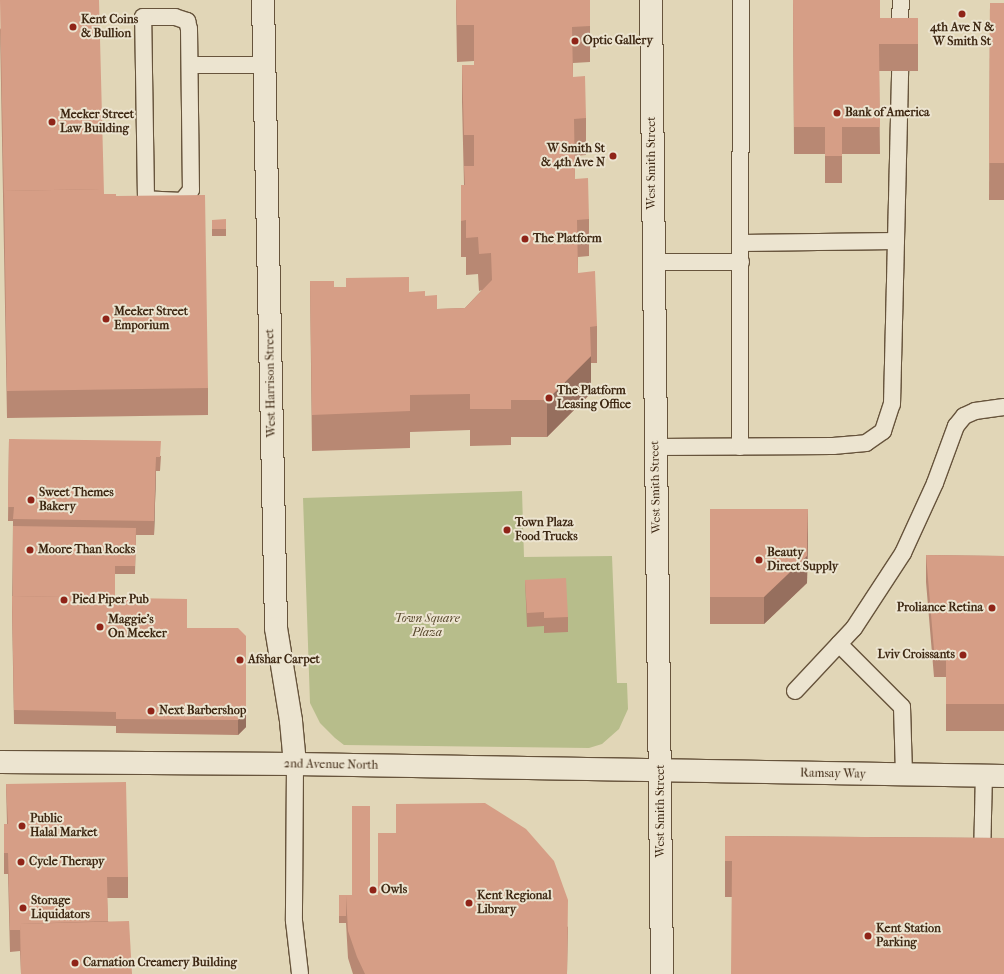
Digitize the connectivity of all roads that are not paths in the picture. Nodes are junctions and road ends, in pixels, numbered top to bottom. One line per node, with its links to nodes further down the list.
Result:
1 (263, 0): 7 (street, West Harrison Street)
2 (651, 0): 11 (street, West Smith Street)
3 (741, 0): 10 (lane)
4 (901, 0): 5 (lane)
5 (900, 45)
6 (190, 65): 6 (lane); 7 (lane)
7 (264, 65): 19 (street, West Harrison Street)
8 (900, 71): 9 (lane)
9 (896, 241): 10 (lane); 15 (lane)
10 (741, 243): 12 (lane)
11 (653, 262): 12 (lane); 14 (street, West Smith Street)
12 (741, 262): 15 (lane)
13 (1004, 407): 16 (lane)
14 (655, 447): 15 (lane); 20 (street, West Smith Street)
15 (740, 447)
16 (839, 644): 17 (lane); 21 (lane)
17 (795, 691)
18 (0, 762): 19 (street, 2nd Avenue North)
19 (295, 764): 20 (street, 2nd Avenue North); 24 (lane)
20 (661, 771): 21 (street, Ramsay Way); 25 (street, West Smith Street)
21 (904, 774): 22 (street, Ramsay Way)
22 (994, 776): 23 (lane)
23 (981, 874)
24 (300, 974)
25 (662, 974)

